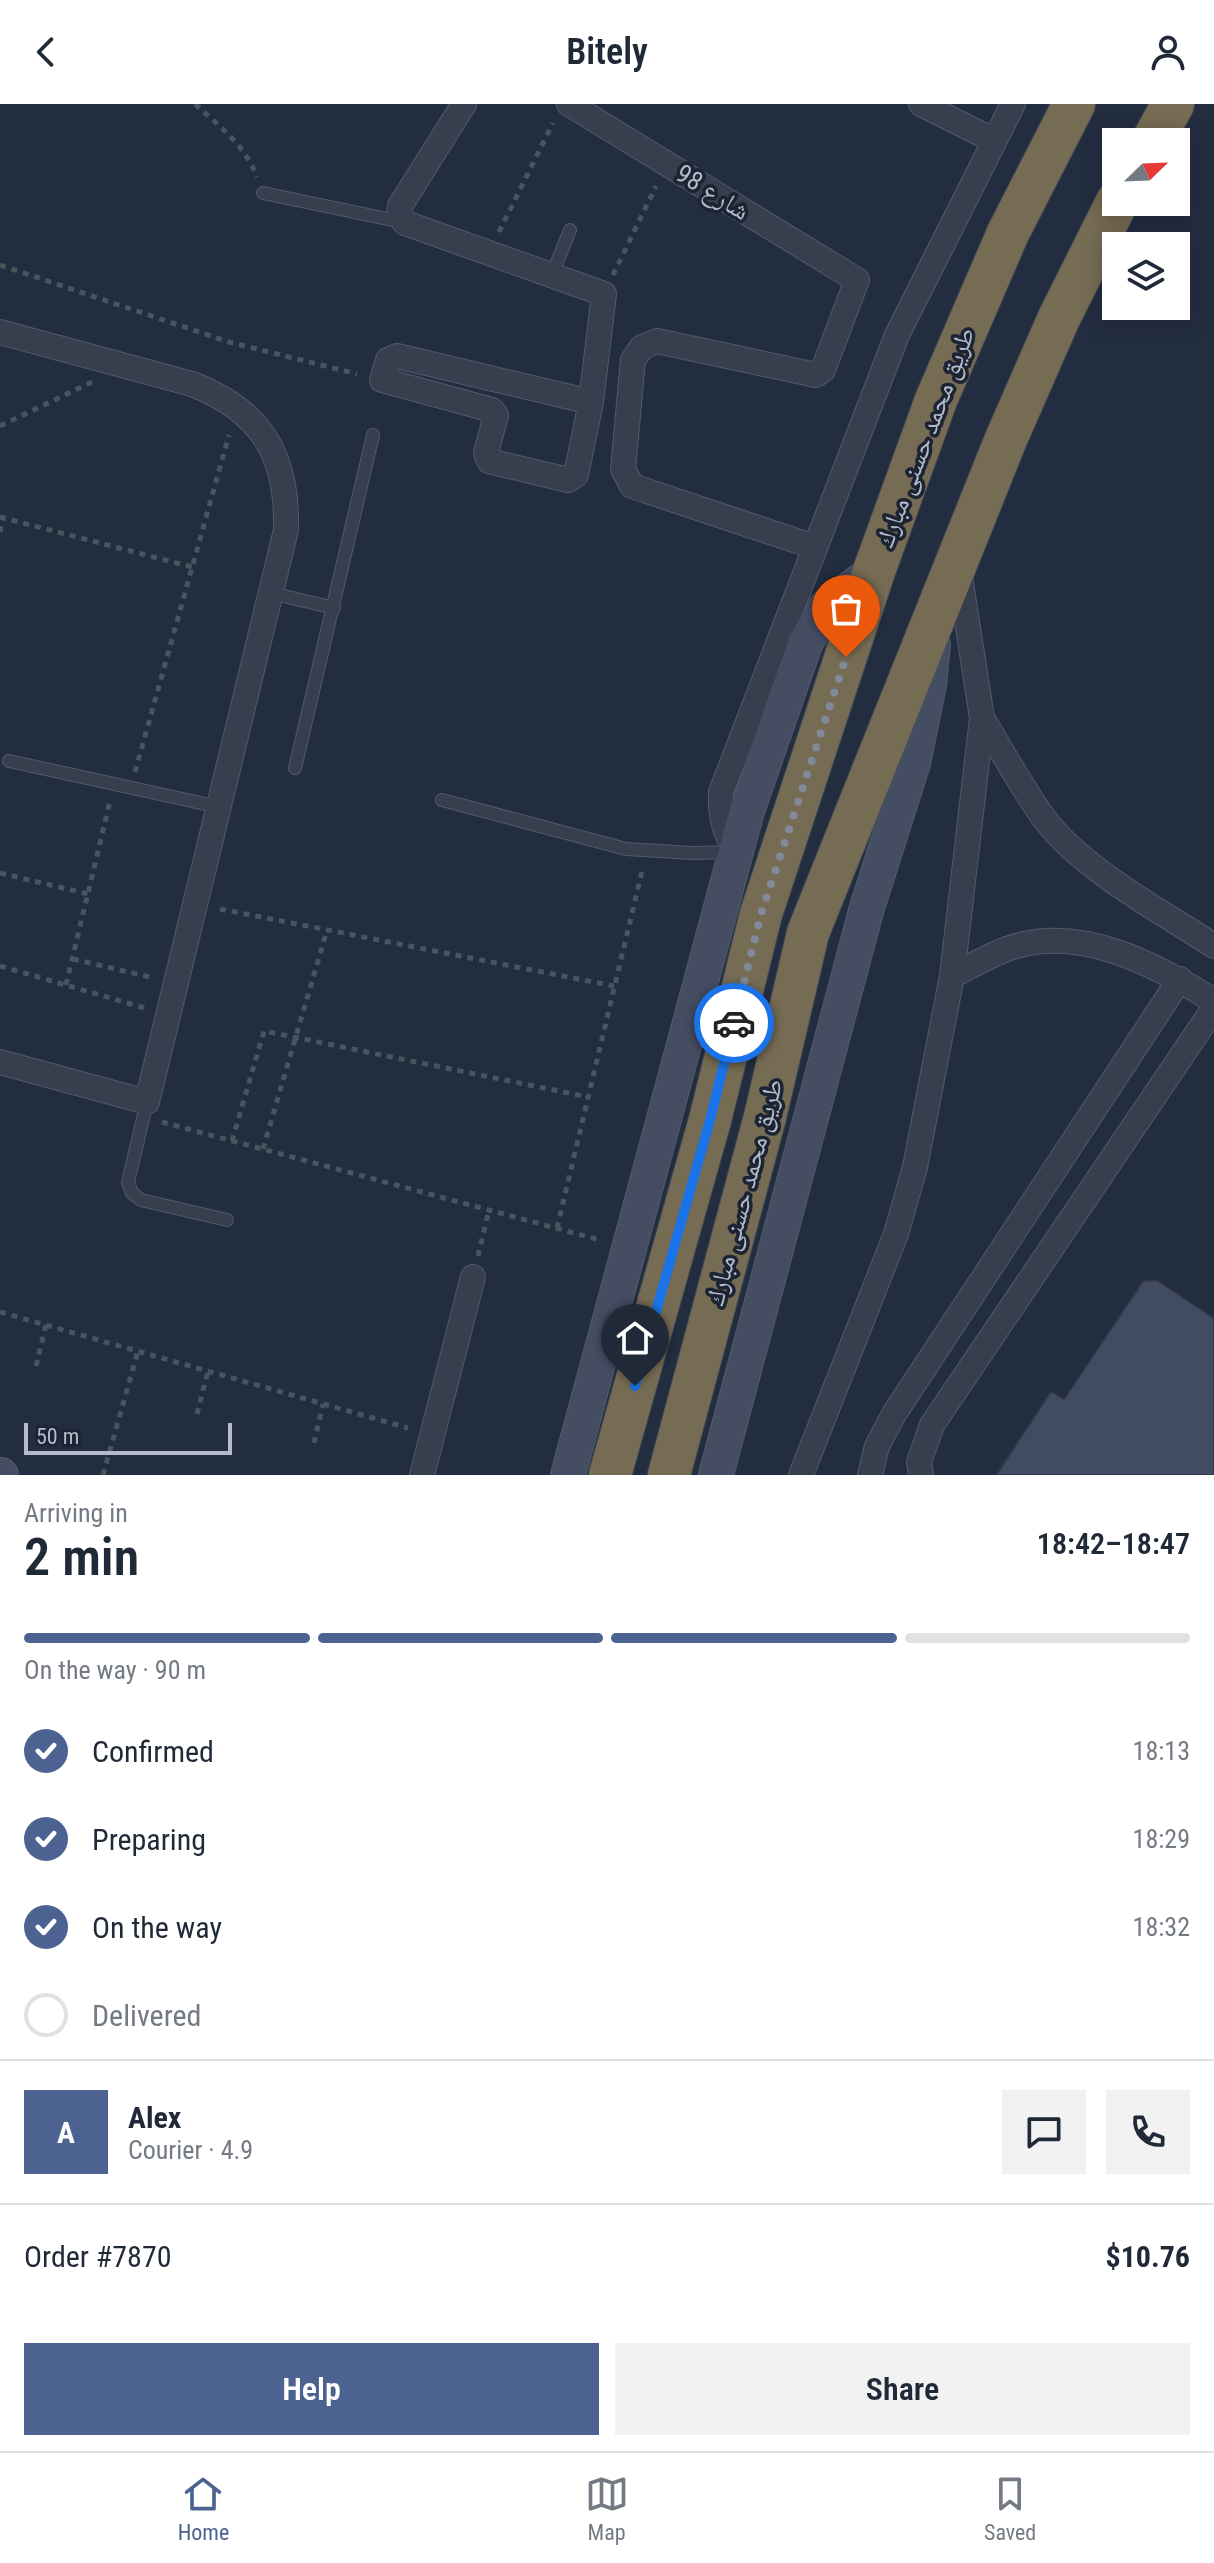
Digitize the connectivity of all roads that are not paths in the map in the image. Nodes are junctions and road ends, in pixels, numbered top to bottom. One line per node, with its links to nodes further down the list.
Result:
1 (464, 104): 11 (street)
2 (921, 104): 8 (street)
3 (1013, 104): 8 (street)
4 (1074, 104): 19 (highway, طريق محمد حسنى مبارك)
5 (1173, 104): 7 (highway)
6 (563, 111): 17 (street, شارع 98)
7 (1160, 128)
8 (993, 140): 17 (street)
9 (263, 193): 11 (lane)
10 (1110, 216): 18 (highway, طريق محمد حسنى مبارك)
11 (405, 223): 13 (street)
12 (570, 230): 13 (lane)
13 (552, 275): 15 (street)
14 (0, 332): 20 (street)
15 (591, 402): 15 (street)
16 (373, 435): 21 (lane)
17 (815, 547): 28 (street)
18 (957, 560): 22 (highway, طريق محمد حسنى مبارك); 23 (street)
19 (874, 571): 28 (street); 40 (highway, طريق محمد حسنى مبارك)
20 (271, 593): 21 (lane); 27 (street)
21 (334, 608): 25 (lane)
22 (936, 612): 41 (highway, طريق محمد حسنى مبارك); 42 (street)
23 (982, 718): 29 (street); 30 (street)
24 (9, 761): 27 (lane)
25 (295, 768)
26 (442, 800): 28 (lane)
27 (219, 807): 35 (street)
28 (736, 851): 39 (street)
29 (1214, 946)
30 (952, 976): 31 (street); 43 (street)
31 (1180, 979): 32 (street); 44 (street)
32 (1214, 1001)
33 (1214, 1008): 45 (street)
34 (0, 1062): 35 (street)
35 (145, 1110): 36 (lane)
36 (227, 1220)
37 (473, 1277): 38 (street)
38 (422, 1475)
39 (568, 1475)
40 (610, 1475)
41 (669, 1475)
42 (716, 1475)
43 (801, 1475)
44 (870, 1475)
45 (921, 1475)

